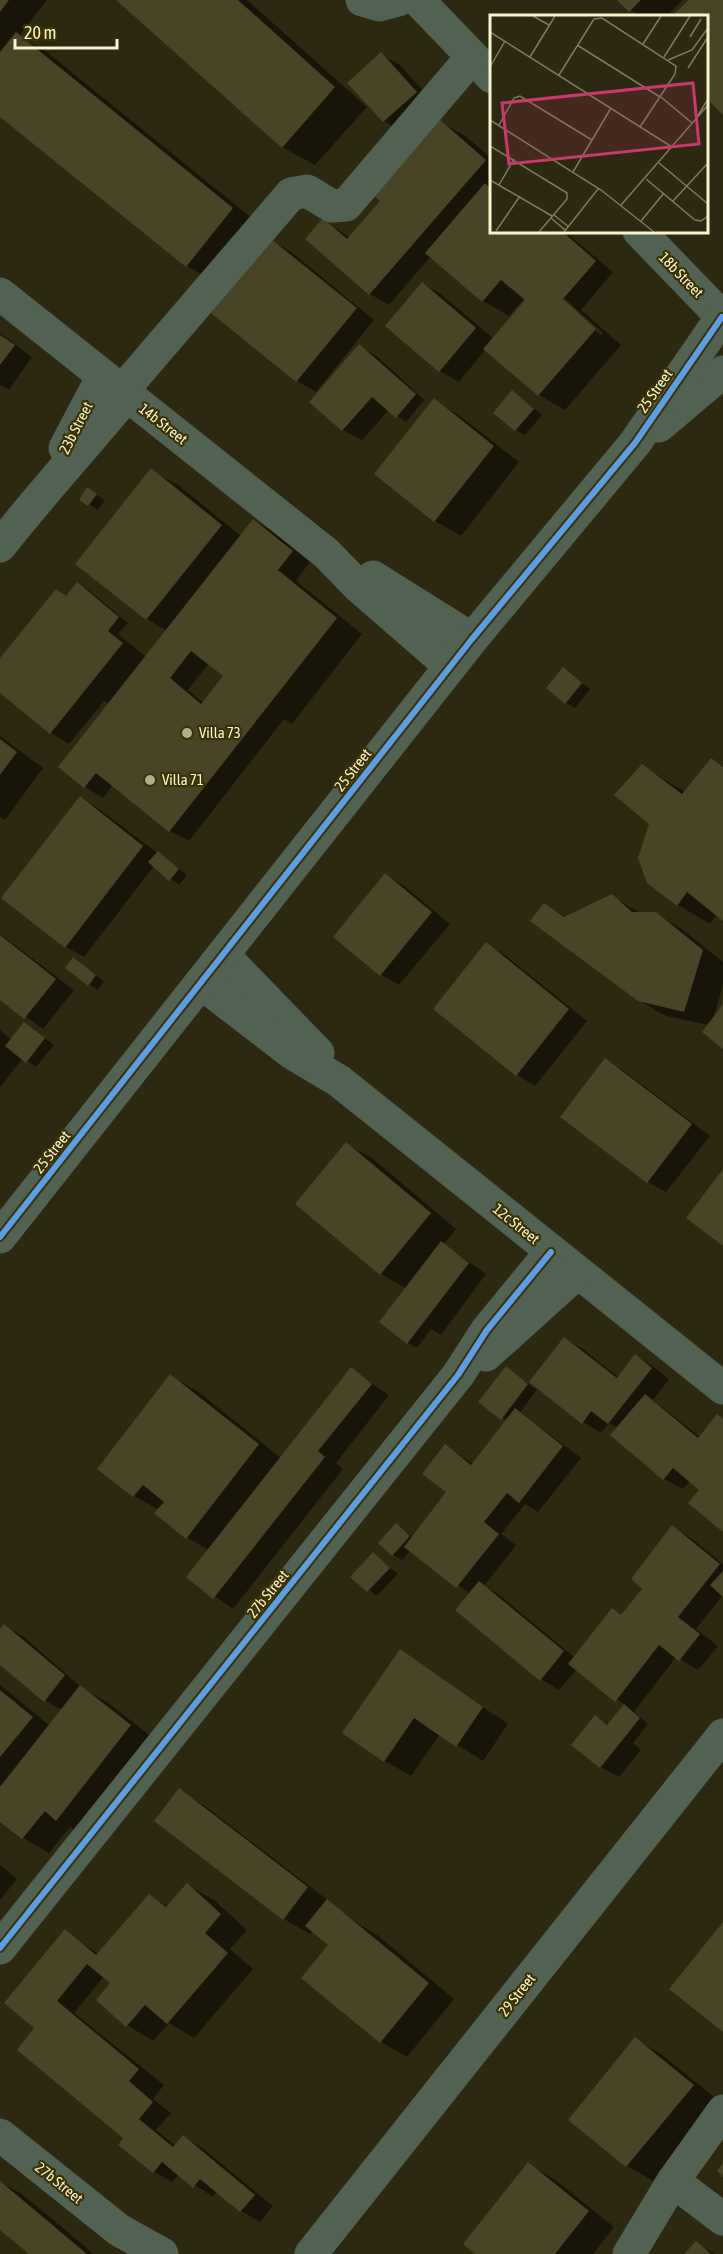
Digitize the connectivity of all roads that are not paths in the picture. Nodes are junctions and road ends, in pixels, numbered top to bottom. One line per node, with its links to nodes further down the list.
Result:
1 (362, 0): 2 (street)
2 (398, 0)
3 (418, 0): 4 (street)
4 (482, 67): 9 (street, 23b Street)
5 (640, 232): 7 (street, 18b Street)
6 (0, 294): 9 (street, 14b Street)
7 (723, 318): 10 (street, 25 Street)
8 (723, 372): 10 (street, 25 Street)
9 (117, 387): 11 (street, 23b Street); 12 (street, 14b Street)
10 (635, 442): 13 (street, 25 Street)
11 (0, 546)
12 (326, 553): 13 (street, 14b Street); 14 (street, 14b Street)
13 (472, 639): 14 (street, 25 Street)
14 (450, 666): 15 (street, 25 Street)
15 (223, 955): 16 (street, 25 Street); 17 (street, 12c Street)
16 (201, 982): 17 (street, 12c Street); 18 (street, 25 Street)
17 (339, 1080): 19 (street, 12c Street)
18 (0, 1237)
19 (551, 1252): 20 (street, 12c Street); 21 (street, 27b Street)
20 (577, 1273): 21 (street, 27b Street); 22 (street, 12c Street)
21 (458, 1375): 24 (street, 27b Street)
22 (723, 1388)
23 (723, 1735): 31 (street, 29 Street)
24 (0, 1948)
25 (723, 2111): 27 (street)
26 (0, 2135): 29 (street, 27b Street)
27 (673, 2181): 28 (street); 32 (street)
28 (723, 2218)
29 (128, 2242): 30 (street, 27b Street)
30 (162, 2254)
31 (311, 2254)
32 (629, 2254)

